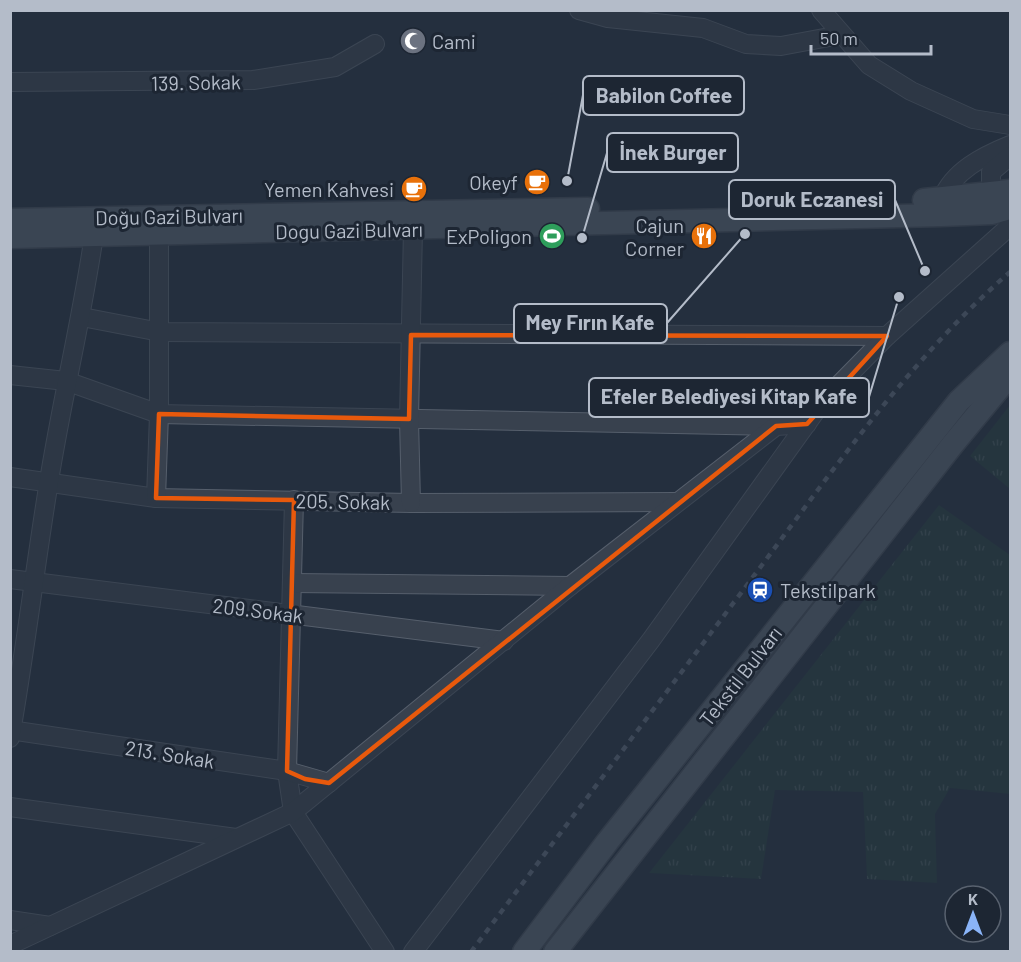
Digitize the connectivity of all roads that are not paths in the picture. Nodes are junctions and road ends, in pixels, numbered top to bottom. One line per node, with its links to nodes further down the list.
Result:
1 (579, 10): 3 (street)
2 (820, 10): 3 (street)
3 (840, 35): 6 (street)
4 (375, 44): 5 (street, 139. Sokak)
5 (10, 82)
6 (1011, 125)
7 (1011, 145): 9 (street)
8 (1011, 156): 10 (street)
9 (942, 199): 10 (main road, Doğu Gazi Bulvarı); 12 (main road, Doğu Gazi Bulvarı)
10 (1001, 202): 12 (main road, Dogu Gazi Bulvarı)
11 (10, 220): 14 (main road, Doğu Gazi Bulvarı)
12 (413, 220): 14 (main road, Doğu Gazi Bulvarı); 19 (street)
13 (1011, 226): 20 (street)
14 (152, 229): 15 (main road); 18 (street)
15 (94, 235): 16 (main road); 17 (street)
16 (10, 237)
17 (82, 317): 18 (street); 24 (street)
18 (160, 332): 19 (street); 25 (street)
19 (411, 335): 20 (street); 26 (street)
20 (886, 336): 27 (street)
21 (1011, 353): 53 (main road, Tekstil Bulvarı)
22 (10, 375): 24 (street)
23 (1011, 375): 54 (main road, Tekstil Bulvarı)
24 (66, 381): 25 (street); 30 (street)
25 (159, 414): 26 (street); 31 (street)
26 (409, 419): 28 (street); 34 (street)
27 (807, 424): 28 (street); 52 (street)
28 (776, 426): 33 (street)
29 (10, 477): 30 (street, 205. Sokak)
30 (49, 482): 31 (street, 205. Sokak); 36 (street)
31 (156, 498): 32 (street, 205. Sokak)
32 (294, 500): 34 (street, 205. Sokak); 37 (street)
33 (677, 502): 34 (street, 205. Sokak); 38 (street)
34 (411, 503)
35 (10, 579): 36 (street, 209.Sokak)
36 (33, 582): 39 (street, 209.Sokak); 41 (street)
37 (292, 583): 38 (street); 39 (street)
38 (570, 586): 40 (street)
39 (289, 614): 40 (street, 209.Sokak); 43 (street)
40 (504, 641): 44 (street)
41 (17, 655): 42 (street)
42 (11, 733): 43 (street, 213. Sokak)
43 (286, 771): 44 (street, 213. Sokak); 46 (street)
44 (329, 783): 46 (street)
45 (10, 807): 47 (street)
46 (293, 812): 47 (street); 51 (street)
47 (236, 838): 49 (street)
48 (10, 920): 49 (street)
49 (50, 926): 50 (street)
50 (10, 945)
51 (385, 951)
52 (413, 951)
53 (524, 951)
54 (555, 951)

